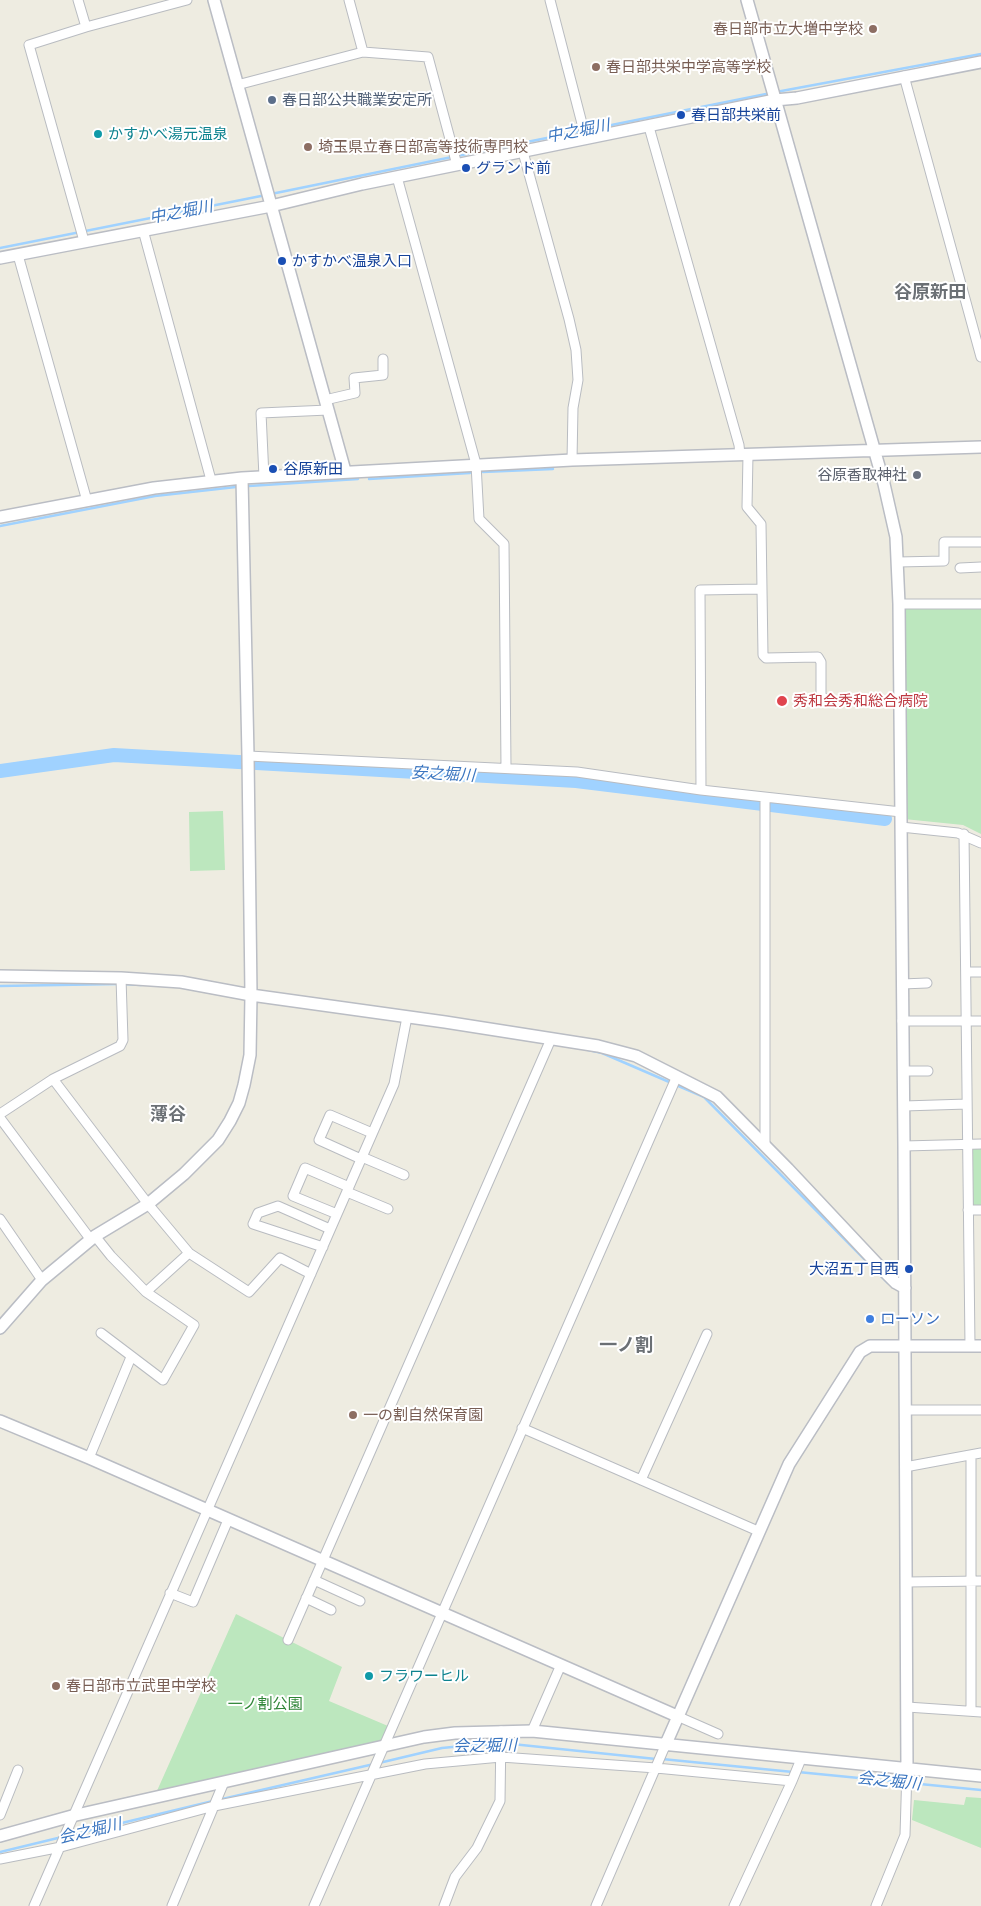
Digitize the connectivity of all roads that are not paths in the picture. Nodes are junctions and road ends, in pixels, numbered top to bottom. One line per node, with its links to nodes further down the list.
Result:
1 (78, 0): 7 (street)
2 (187, 0): 7 (street)
3 (214, 0): 11 (street)
4 (349, 0): 8 (street)
5 (550, 0): 14 (street)
6 (747, 0): 12 (street)
7 (86, 27): 20 (street)
8 (363, 52): 11 (street); 16 (street)
9 (981, 62): 10 (street)
10 (904, 76): 12 (street); 23 (street)
11 (237, 85): 18 (street)
12 (775, 100): 13 (street); 27 (street)
13 (649, 127): 14 (street); 28 (street)
14 (586, 139): 15 (street)
15 (523, 152): 16 (street); 29 (street)
16 (457, 165): 17 (street)
17 (397, 177): 18 (street); 30 (street)
18 (271, 206): 19 (street); 25 (street)
19 (143, 230): 20 (street); 34 (street)
20 (82, 235): 21 (street)
21 (18, 255): 22 (street); 35 (street)
22 (0, 258)
23 (981, 357)
24 (383, 358): 25 (street)
25 (326, 405): 31 (street); 32 (street)
26 (981, 447): 27 (street)
27 (873, 450): 28 (street); 38 (street)
28 (744, 455): 29 (street); 41 (street)
29 (572, 460): 30 (street)
30 (476, 464): 31 (street); 46 (street)
31 (345, 471): 32 (street)
32 (264, 477): 33 (street)
33 (242, 478): 34 (street); 45 (street)
34 (211, 480): 35 (street)
35 (87, 501): 36 (street)
36 (0, 517)
37 (981, 542): 38 (street)
38 (898, 562): 42 (street)
39 (960, 568): 40 (street)
40 (981, 568)
41 (762, 589): 44 (street); 47 (street)
42 (899, 604): 43 (street); 49 (street)
43 (981, 604)
44 (824, 698)
45 (248, 756): 46 (street); 59 (street)
46 (506, 767): 47 (street)
47 (701, 790): 48 (street)
48 (765, 798): 49 (street); 75 (street)
49 (901, 812): 50 (street)
50 (901, 827): 51 (street); 58 (street)
51 (964, 834): 52 (street); 53 (street)
52 (981, 843)
53 (966, 972): 54 (street); 62 (street)
54 (981, 972)
55 (0, 976): 56 (street)
56 (121, 978): 59 (street); 68 (street)
57 (926, 983): 58 (street)
58 (902, 984): 61 (street)
59 (250, 995): 60 (street); 80 (street)
60 (407, 1016): 64 (street); 72 (street)
61 (902, 1021): 62 (street); 65 (street)
62 (966, 1021): 63 (street); 69 (street)
63 (981, 1021)
64 (551, 1039): 67 (street); 112 (street)
65 (903, 1071): 66 (street); 70 (street)
66 (928, 1071)
67 (677, 1076): 75 (street); 103 (street)
68 (53, 1079): 71 (street); 80 (street)
69 (967, 1104): 70 (street); 73 (street)
70 (904, 1106): 76 (street)
71 (0, 1116): 87 (street)
72 (372, 1133): 77 (street); 77 (street)
73 (968, 1144): 74 (street); 76 (street); 82 (street)
74 (981, 1144)
75 (765, 1145): 92 (street)
76 (904, 1146): 92 (street)
77 (362, 1158): 78 (street); 79 (street)
78 (404, 1175)
79 (348, 1189): 81 (street); 84 (street); 84 (street)
80 (148, 1204): 87 (street); 89 (street)
81 (388, 1209)
82 (968, 1210): 83 (street); 98 (street)
83 (981, 1210)
84 (337, 1214): 86 (street)
85 (0, 1219): 91 (street)
86 (330, 1229): 88 (street); 88 (street)
87 (93, 1238): 91 (street); 93 (street)
88 (322, 1247): 90 (street)
89 (189, 1253): 90 (street); 93 (street)
90 (311, 1274): 109 (street)
91 (42, 1280): 94 (street)
92 (905, 1288): 97 (street)
93 (146, 1292): 99 (street)
94 (0, 1328)
95 (101, 1333): 99 (street)
96 (707, 1334): 108 (street)
97 (905, 1346): 98 (street); 100 (street); 111 (street)
98 (976, 1346)
99 (131, 1357): 106 (street)
100 (905, 1410): 101 (street); 107 (street)
101 (981, 1410)
102 (0, 1421): 106 (street)
103 (522, 1428): 108 (street); 121 (street)
104 (981, 1453): 105 (street)
105 (971, 1455): 107 (street); 114 (street)
106 (89, 1458): 109 (street)
107 (906, 1466): 116 (street)
108 (641, 1480): 111 (street)
109 (206, 1510): 110 (street); 117 (street)
110 (228, 1520): 112 (street); 117 (street)
111 (758, 1531): 127 (street)
112 (323, 1562): 113 (street); 121 (street)
113 (314, 1580): 118 (street); 119 (street)
114 (970, 1581): 115 (street); 116 (street); 125 (street)
115 (981, 1581)
116 (907, 1582): 124 (street)
117 (170, 1593): 144 (street)
118 (306, 1598): 120 (street); 122 (street)
119 (360, 1601)
120 (331, 1610)
121 (442, 1614): 123 (street); 131 (street)
122 (288, 1640)
123 (560, 1666): 127 (street); 128 (street)
124 (907, 1707): 125 (street); 138 (street)
125 (971, 1711): 126 (street)
126 (981, 1712)
127 (677, 1716): 129 (street); 132 (street)
128 (532, 1732): 130 (street); 132 (street)
129 (718, 1734)
130 (502, 1736): 131 (street); 133 (street)
131 (382, 1751): 137 (street); 141 (street)
132 (662, 1751): 134 (street); 135 (street)
133 (501, 1755): 135 (street); 137 (street); 151 (street)
134 (799, 1764): 138 (street); 140 (street)
135 (656, 1768): 140 (street); 152 (street)
136 (18, 1770): 143 (street)
137 (373, 1770): 142 (street); 150 (street)
138 (907, 1773): 139 (street); 154 (street)
139 (981, 1776)
140 (792, 1781): 153 (street)
141 (224, 1782): 142 (street); 144 (street)
142 (216, 1802): 146 (street); 149 (street)
143 (0, 1815)
144 (70, 1821): 145 (street); 146 (street)
145 (0, 1836)
146 (62, 1844): 147 (street); 148 (street)
147 (0, 1859)
148 (34, 1906)
149 (172, 1906)
150 (314, 1906)
151 (444, 1906)
152 (596, 1906)
153 (734, 1906)
154 (876, 1906)

